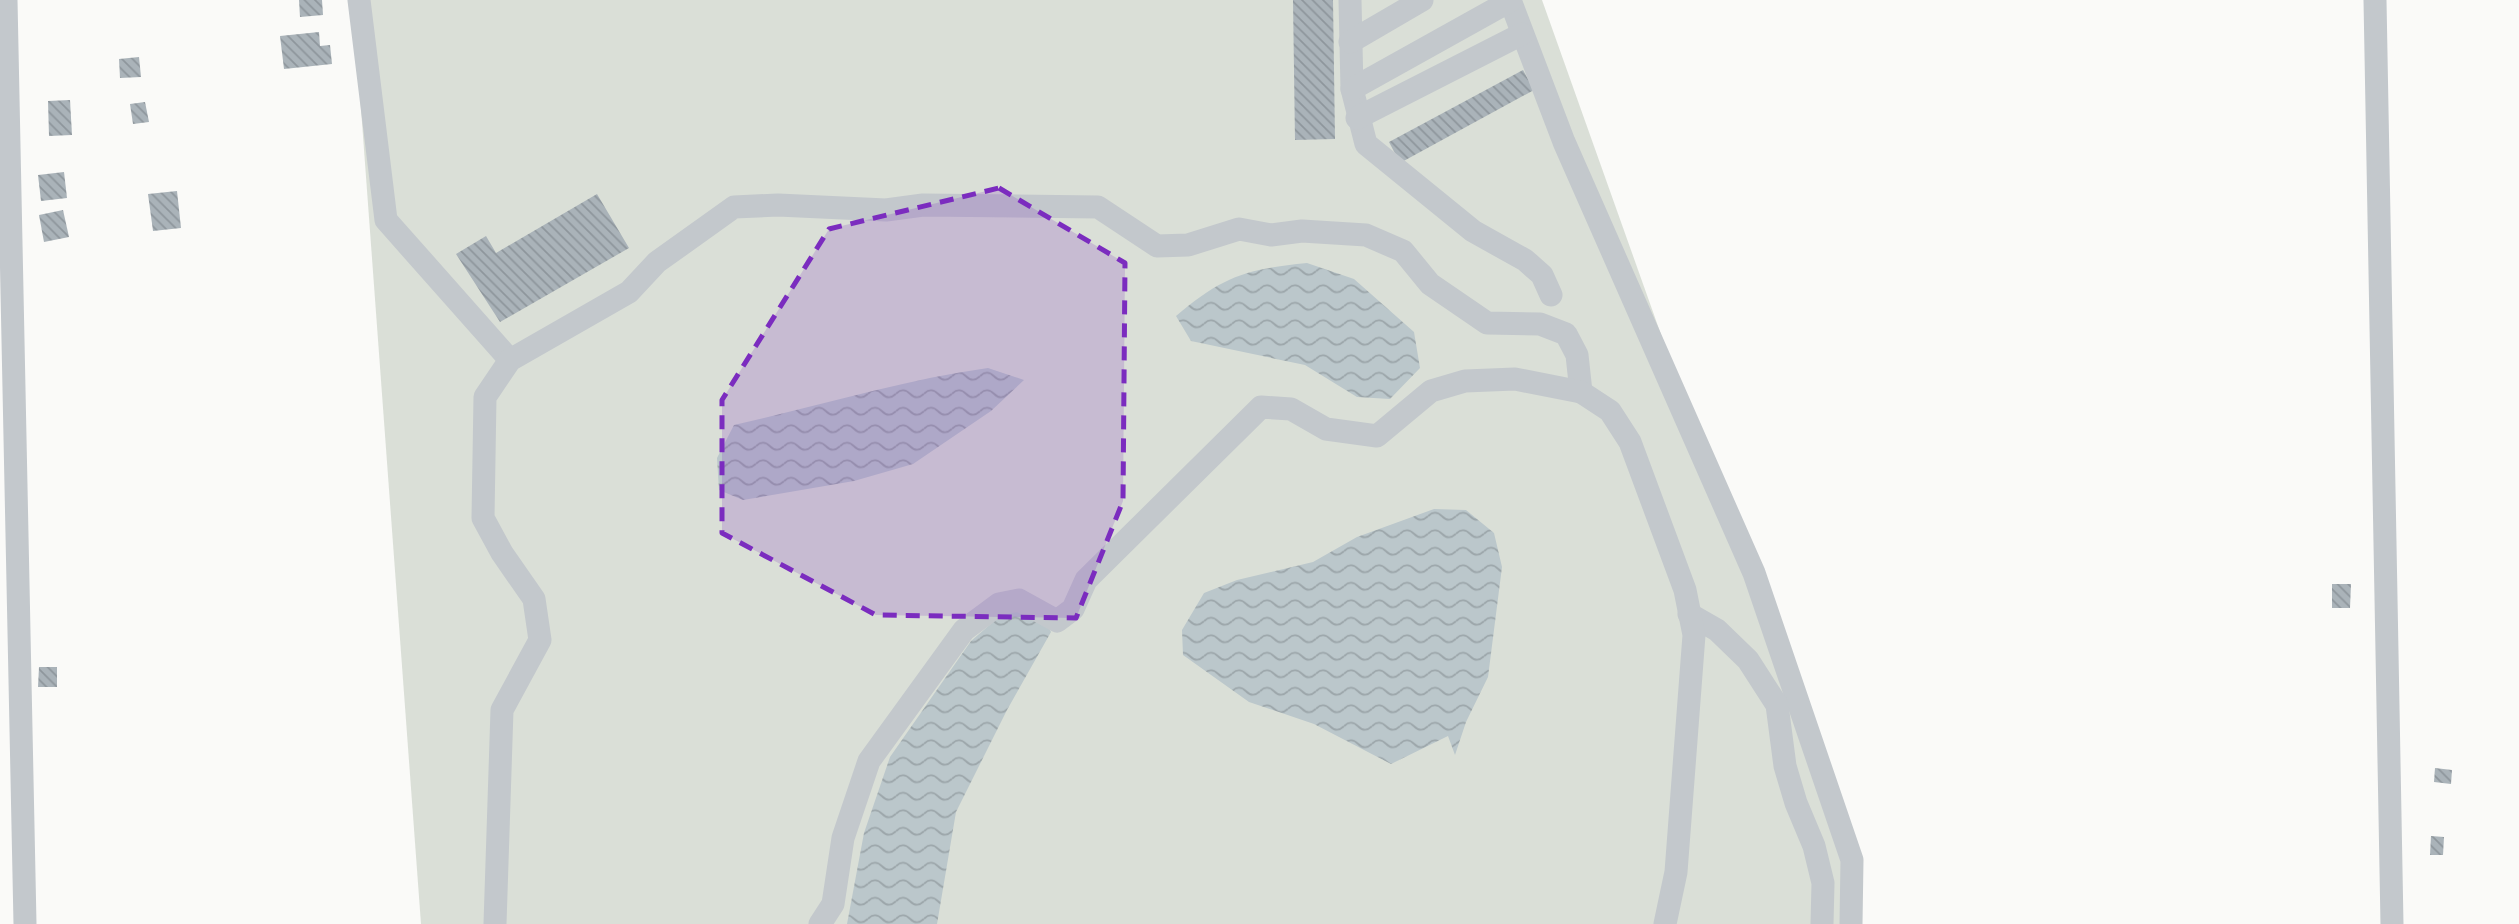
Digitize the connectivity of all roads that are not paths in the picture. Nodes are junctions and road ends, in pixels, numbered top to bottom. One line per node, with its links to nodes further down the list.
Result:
1 (6, 0): 17 (street)
2 (359, 0): 14 (street)
3 (1350, 0): 8 (street)
4 (1422, 0): 8 (street)
5 (1510, 0): 7 (street); 9 (street)
6 (2375, 0): 23 (street)
7 (1522, 34): 10 (street); 22 (street)
8 (1350, 42): 9 (street)
9 (1352, 89): 10 (street)
10 (1357, 118): 11 (street)
11 (1551, 295): 12 (street); 13 (street)
12 (1540, 324): 13 (street); 14 (street)
13 (1566, 334): 15 (street)
14 (510, 360): 18 (street)
15 (1581, 392): 16 (street); 19 (street)
16 (1689, 614): 20 (street); 21 (street)
17 (25, 924)
18 (495, 924)
19 (820, 924)
20 (1665, 924)
21 (1822, 924)
22 (1851, 924)
23 (2392, 924)

